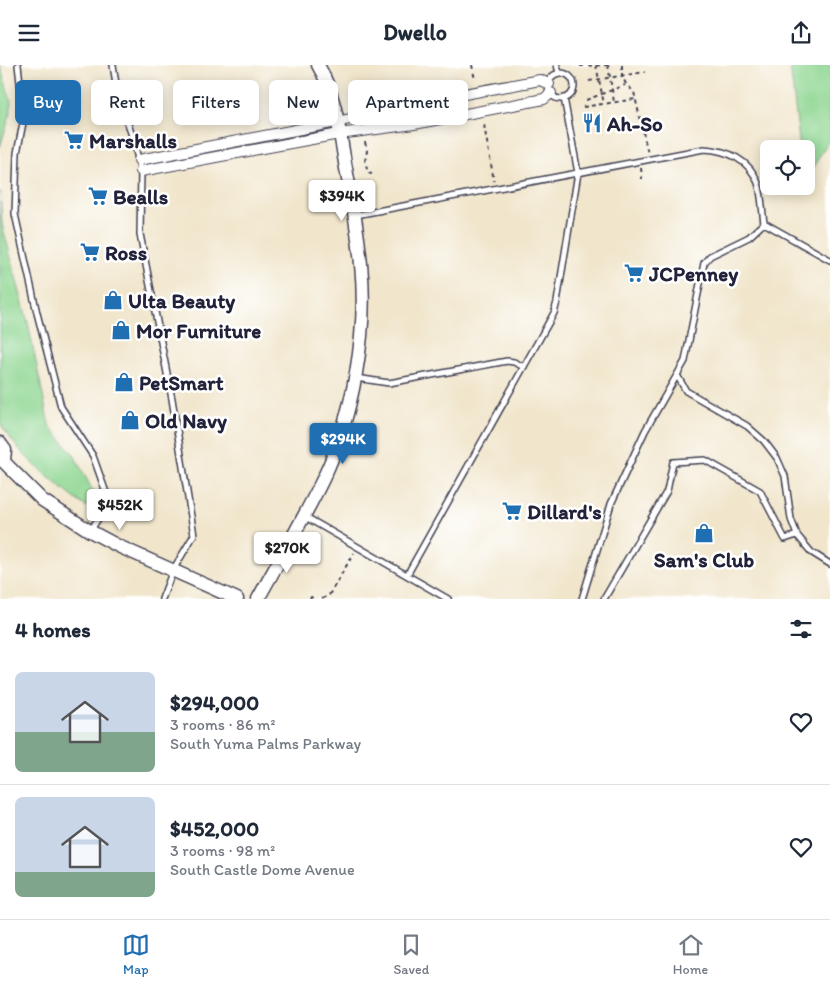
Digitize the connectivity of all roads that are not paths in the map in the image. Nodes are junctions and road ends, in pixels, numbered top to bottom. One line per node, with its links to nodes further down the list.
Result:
1 (18, 65): 21 (lane)
2 (113, 65): 9 (lane)
3 (318, 65): 8 (street)
4 (557, 65): 5 (lane)
5 (559, 73): 6 (lane); 7 (lane)
6 (550, 89): 7 (lane); 8 (street); 8 (street)
7 (564, 98): 11 (lane)
8 (338, 128): 9 (street); 10 (street); 12 (street)
9 (138, 160): 10 (lane)
10 (140, 171): 24 (lane)
11 (578, 173): 12 (lane); 13 (lane); 15 (lane)
12 (355, 215): 17 (street)
13 (764, 223): 14 (lane); 16 (lane)
14 (830, 260)
15 (524, 367): 17 (lane); 25 (lane)
16 (677, 375): 22 (lane); 30 (lane)
17 (356, 378): 20 (street)
18 (0, 443): 19 (street)
19 (1, 461): 21 (street)
20 (303, 516): 25 (lane); 28 (street)
21 (90, 531): 24 (street)
22 (796, 535): 23 (lane); 31 (lane)
23 (830, 564)
24 (173, 570): 26 (lane); 27 (street)
25 (407, 575): 29 (lane)
26 (162, 599)
27 (237, 599)
28 (258, 599)
29 (448, 599)
30 (582, 599)
31 (604, 599)

